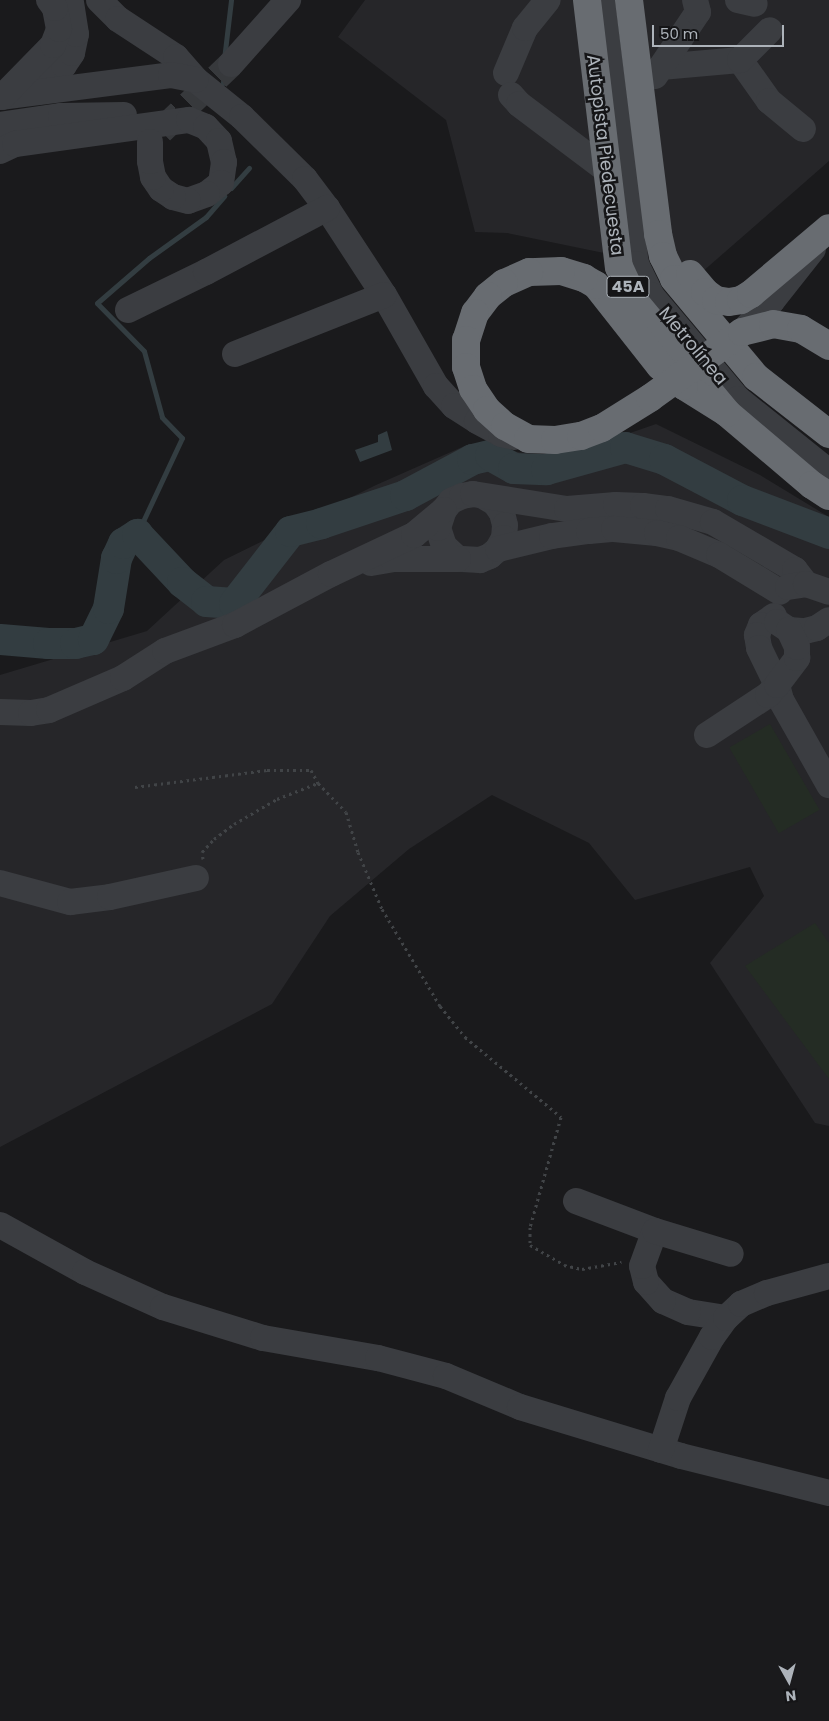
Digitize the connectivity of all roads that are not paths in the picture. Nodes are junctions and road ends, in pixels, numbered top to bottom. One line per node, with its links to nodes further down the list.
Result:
1 (49, 0): 17 (street)
2 (71, 0): 17 (street)
3 (99, 0): 12 (street)
4 (288, 0): 14 (street)
5 (548, 0): 24 (street)
6 (587, 0): 24 (highway, Autopista Piedecuesta / 45A)
7 (602, 0): 37 (street, Metrolínea)
8 (613, 0): 36 (street, Metrolínea)
9 (629, 0): 18 (highway, 45A)
10 (695, 0): 15 (street)
11 (770, 30): 13 (street)
12 (176, 57): 16 (street); 17 (street)
13 (740, 60): 15 (street); 21 (street)
14 (231, 64)
15 (661, 67): 18 (street)
16 (196, 80): 17 (street); 25 (street)
17 (18, 88)
18 (641, 98): 27 (highway, 45A)
19 (189, 120): 20 (street); 22 (street); 23 (street)
20 (0, 125)
21 (802, 129)
22 (150, 142)
23 (0, 151)
24 (608, 171): 33 (highway, Autopista Piedecuesta / 45A)
25 (327, 208): 28 (street); 29 (street)
26 (829, 228): 27 (highway); 30 (street)
27 (658, 234): 34 (highway, 45A)
28 (384, 295): 32 (street); 35 (street)
29 (128, 310)
30 (742, 332): 31 (highway); 35 (highway)
31 (829, 346)
32 (235, 354)
33 (727, 413): 35 (highway); 38 (highway, Autopista Piedecuesta / 45A)
34 (829, 434)
35 (528, 439)
36 (829, 457)
37 (829, 472)
38 (829, 496)
39 (485, 497): 40 (street); 41 (street); 44 (street)
40 (444, 510): 42 (street); 43 (street)
41 (498, 549): 42 (street); 45 (street)
42 (458, 559): 43 (street)
43 (341, 569): 48 (street)
44 (817, 588): 45 (street)
45 (781, 612): 46 (street); 47 (street); 47 (street)
46 (829, 620)
47 (777, 685): 49 (street); 50 (street)
48 (0, 712)
49 (706, 735)
50 (829, 785)
51 (191, 879): 52 (street)
52 (0, 883)
53 (576, 1200): 55 (street)
54 (0, 1225): 59 (street)
55 (655, 1231): 56 (street); 58 (street)
56 (732, 1254)
57 (829, 1276): 58 (street)
58 (726, 1318): 59 (street)
59 (661, 1450): 60 (street)
60 (829, 1493)

